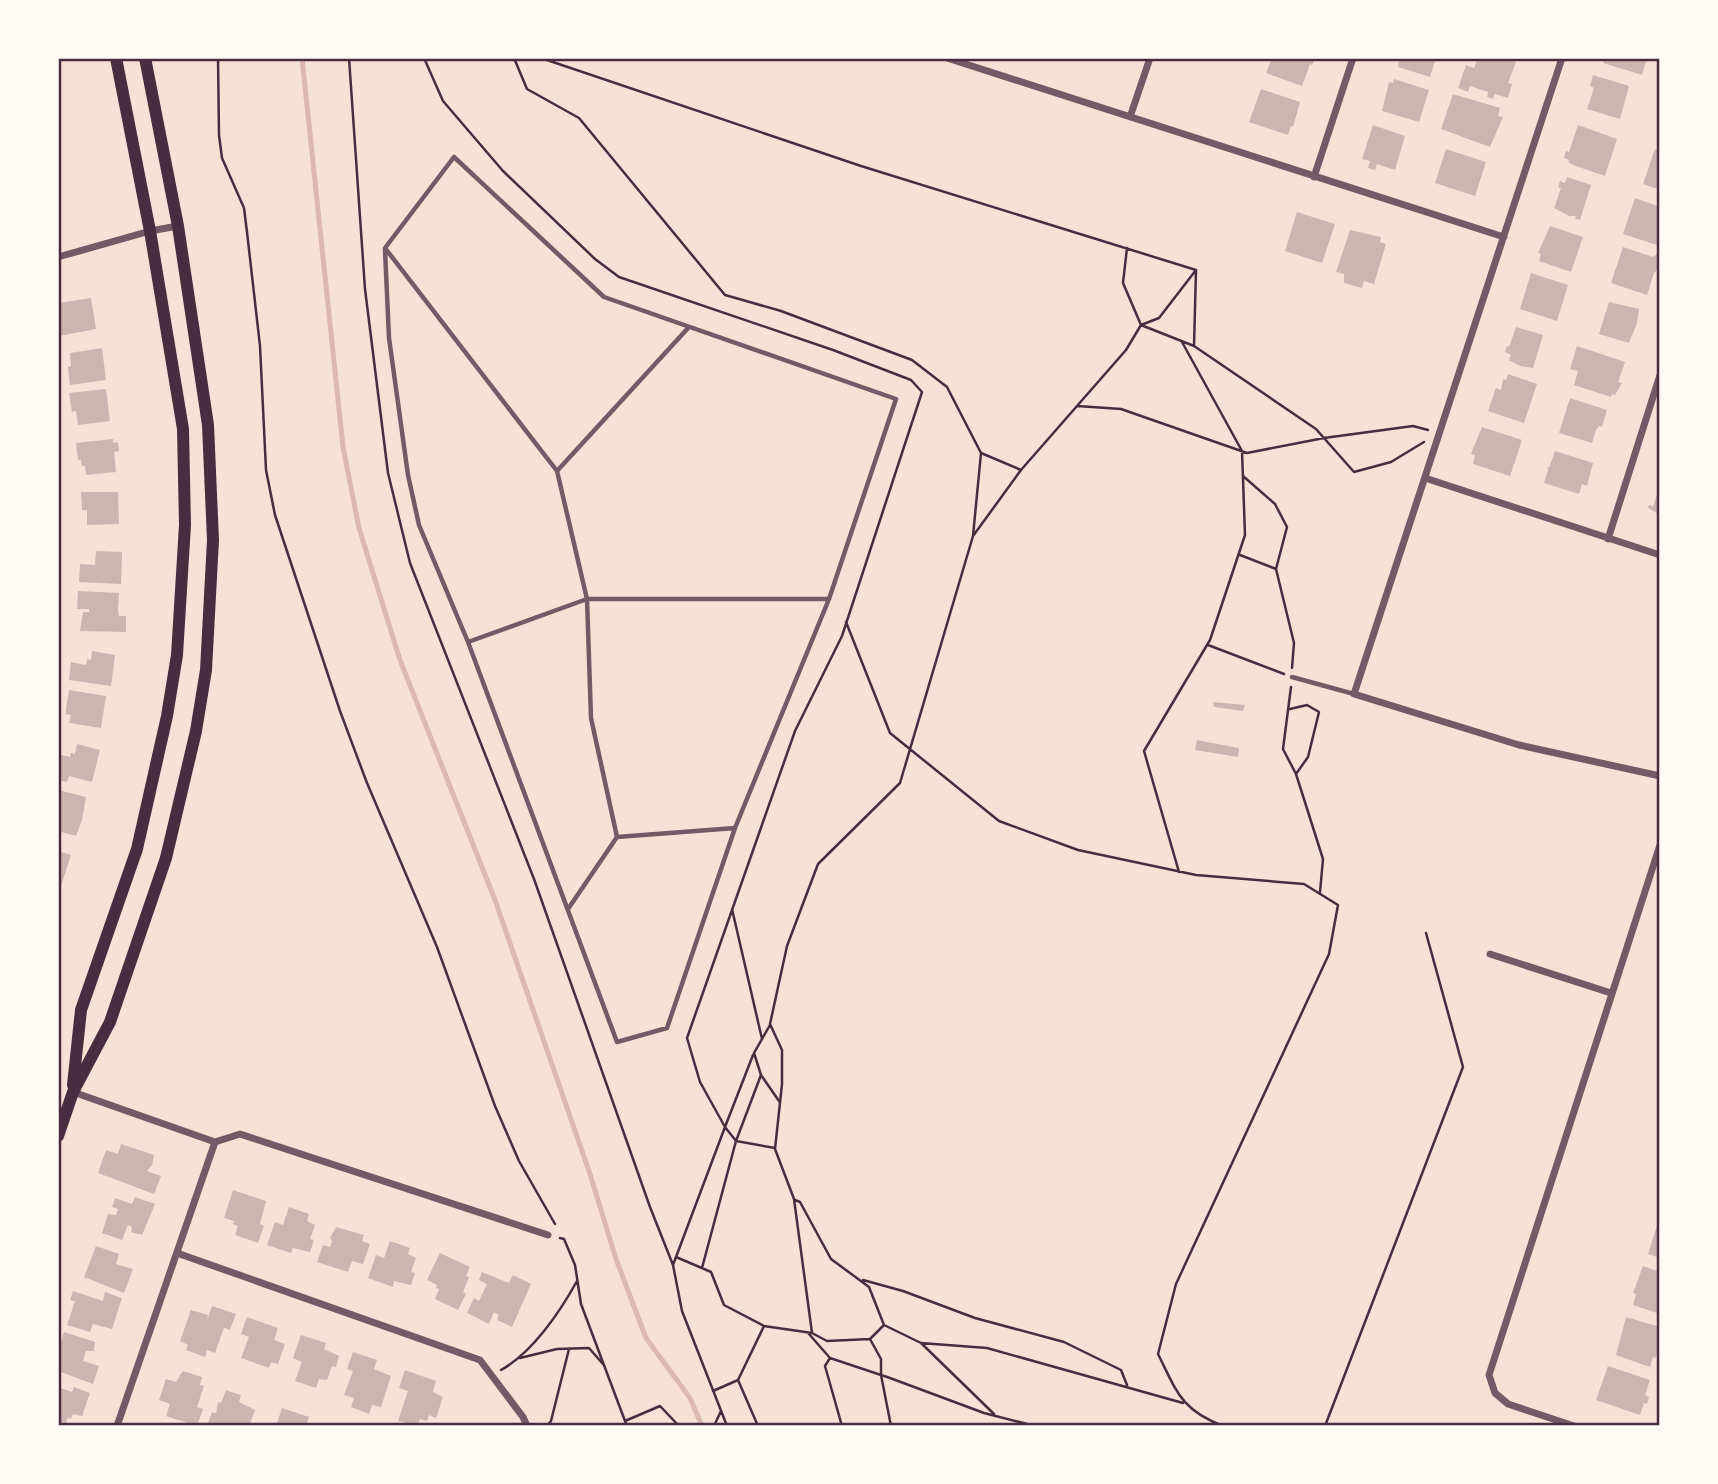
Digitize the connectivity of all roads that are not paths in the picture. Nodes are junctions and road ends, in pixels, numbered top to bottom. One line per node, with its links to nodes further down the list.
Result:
1 (116, 58): 10 (main road)
2 (145, 58): 9 (main road)
3 (947, 58): 7 (street)
4 (1150, 58): 7 (street)
5 (1353, 58): 8 (street)
6 (1562, 58): 11 (street)
7 (1130, 117): 8 (street)
8 (1314, 177): 11 (street)
9 (178, 226): 10 (street); 32 (main road)
10 (150, 231): 13 (street); 32 (main road)
11 (1504, 237): 17 (street)
12 (385, 248): 14 (lane); 16 (lane); 22 (lane)
13 (58, 257)
14 (689, 327): 16 (lane); 21 (lane)
15 (1660, 375): 18 (street)
16 (557, 471): 20 (lane)
17 (1425, 478): 18 (street); 24 (street)
18 (1608, 539): 19 (street)
19 (1660, 555)
20 (587, 599): 21 (lane); 22 (lane); 27 (lane)
21 (829, 599): 26 (lane)
22 (468, 642): 29 (lane)
23 (1292, 677): 24 (lane)
24 (1354, 694): 25 (street)
25 (1660, 776)
26 (735, 828): 27 (lane); 29 (lane)
27 (617, 837): 29 (lane)
28 (1660, 845): 31 (street)
29 (568, 909)
30 (1490, 954): 31 (street)
31 (1611, 993): 39 (street)
32 (73, 1092): 33 (main road); 34 (street)
33 (58, 1136)
34 (215, 1142): 35 (street); 36 (street)
35 (548, 1235)
36 (177, 1252): 37 (street); 38 (street)
37 (117, 1426)
38 (527, 1426)
39 (1574, 1426)

